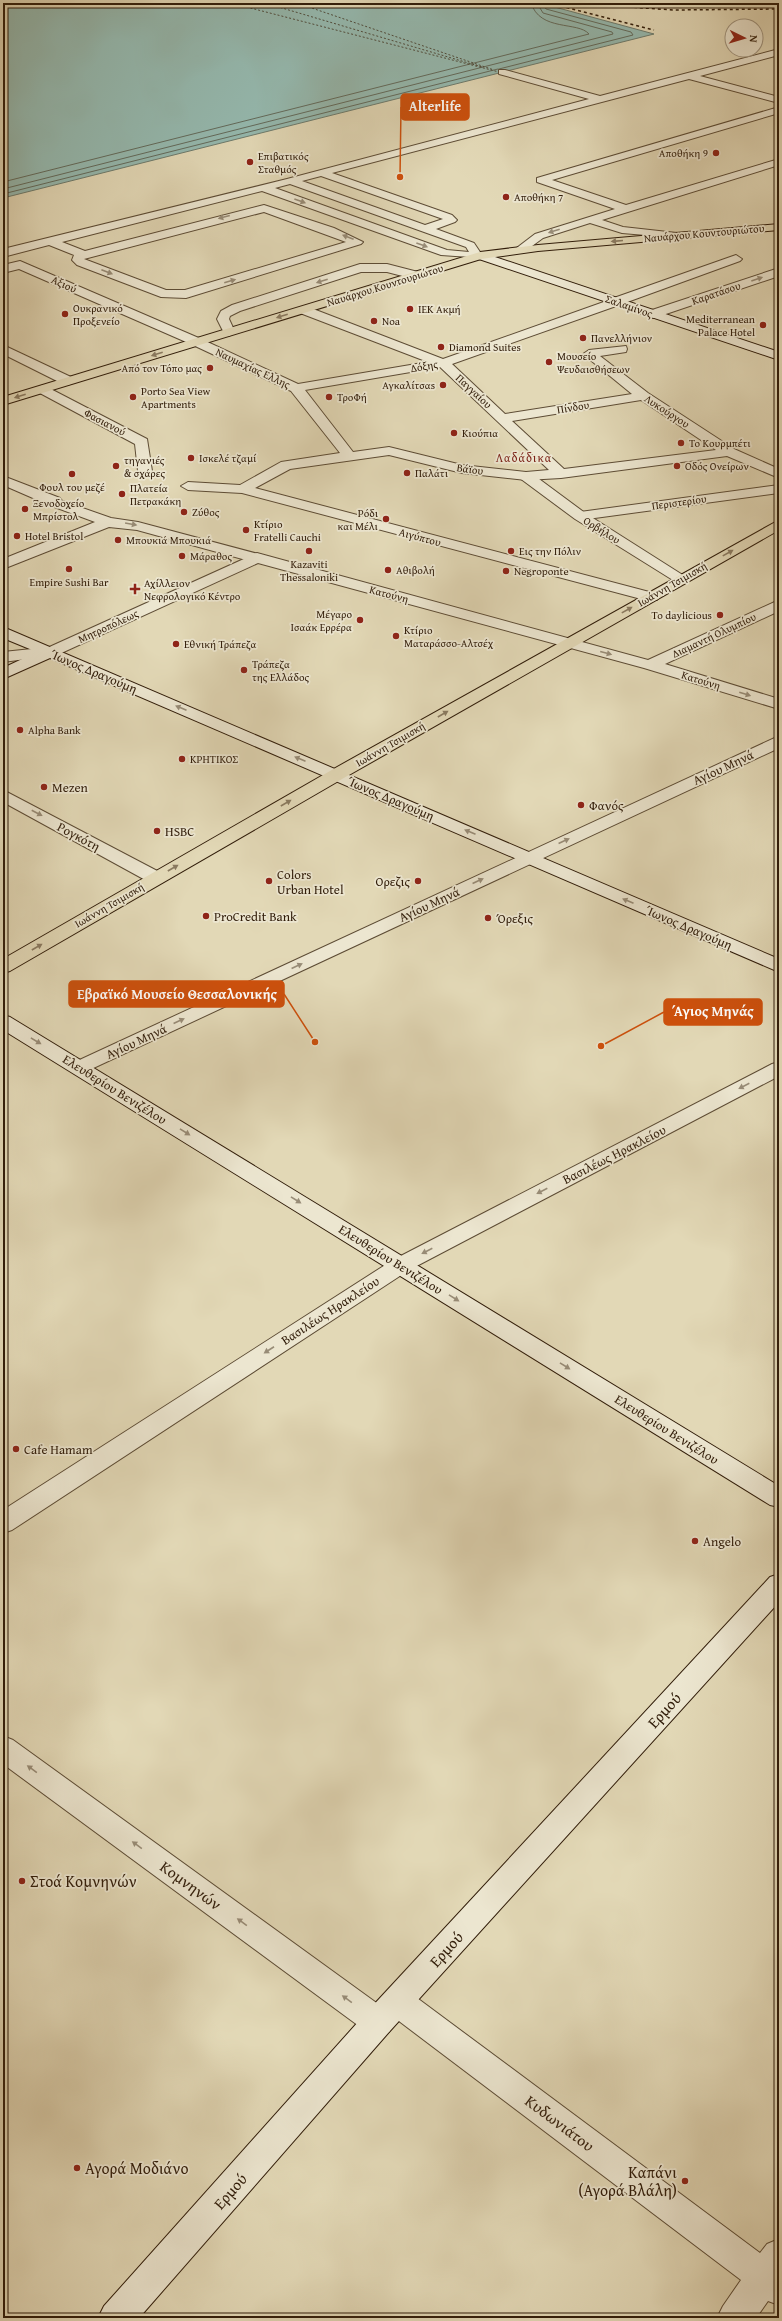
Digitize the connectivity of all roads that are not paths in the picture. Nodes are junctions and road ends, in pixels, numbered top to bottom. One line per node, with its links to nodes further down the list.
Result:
1 (779, 52): 3 (street)
2 (502, 72): 4 (street)
3 (689, 76): 4 (street); 5 (street)
4 (600, 100): 8 (street)
5 (779, 100)
6 (779, 110): 12 (street)
7 (779, 162): 12 (street)
8 (320, 173): 9 (street); 15 (street)
9 (291, 181): 10 (street); 15 (street)
10 (263, 188): 17 (street); 21 (street, one-way to 21)
11 (672, 206): 12 (street)
12 (631, 207): 13 (street)
13 (591, 220): 16 (street); 18 (street, one-way to 18)
14 (779, 227): 16 (main road, Ναυάρχου Κουντουριώτου)
15 (425, 229): 21 (street)
16 (677, 236): 18 (main road, Ναυάρχου Κουντουριώτου, one-way to 18)
17 (50, 241): 19 (street); 20 (street)
18 (520, 250): 21 (main road, Ναυάρχου Κουντουριώτου)
19 (3, 253)
20 (79, 253): 20 (street, one-way to 20); 23 (street)
21 (480, 256): 26 (main road, Ναυάρχου Κουντουριώτου); 27 (street, Σαλαμίνος)
22 (736, 259): 27 (street, Δόξης)
23 (20, 265): 24 (street); 31 (street, Αξιού)
24 (3, 269)
25 (779, 272): 29 (street, Καρατάσου, one-way to 25)
26 (414, 275): 28 (main road, Ναυάρχου Κουντουριώτου); 30 (street, one-way to 30)
27 (615, 302): 29 (street, Σαλαμίνος); 35 (street, Δόξης)
28 (304, 310): 30 (main road, Ναυάρχου Κουντουριώτου, one-way to 30); 35 (street, Παγγαίου)
29 (654, 314): 34 (street, Σαλαμίνος)
30 (229, 332): 31 (main road, Ναυάρχου Κουντουριώτου)
31 (197, 342): 36 (main road, Ναυάρχου Κουντουριώτου, one-way to 36); 37 (street, Ναυμαχίας Ελλης)
32 (3, 349): 36 (street)
33 (621, 349): 39 (street, Λυκούργου)
34 (779, 356)
35 (443, 363): 37 (street, Δόξης); 41 (street, Παγγαίου)
36 (68, 381): 38 (main road, Ναυάρχου Κουντουριώτου)
37 (296, 388): 43 (street, Ναυμαχίας Ελλης)
38 (42, 389): 40 (main road, Ναυάρχου Κουντουριώτου, one-way to 40); 44 (street, Φασιανού)
39 (643, 396): 41 (street, Πίνδου); 42 (street, Λυκούργου)
40 (3, 402)
41 (503, 418): 45 (street, Παγγαίου)
42 (729, 452): 45 (street, Βάϊου); 46 (street, Λυκούργου)
43 (349, 456): 47 (street, Βάϊου); 50 (street, Βάϊου)
44 (145, 471)
45 (561, 474): 47 (street, Βάϊου)
46 (779, 474)
47 (526, 476): 52 (street, Ορβήλου)
48 (3, 480): 53 (street, Κατούνη)
49 (188, 486): 50 (street, Αιγύπτου)
50 (242, 489): 58 (street, Αιγύπτου)
51 (779, 489): 52 (street, Περιστερίου)
52 (580, 516): 57 (street, Ορβήλου)
53 (108, 522): 55 (street, Κατούνη, one-way to 55); 56 (street)
54 (779, 525): 57 (main road, Ιωάννη Τσιμισκή, one-way to 54)
55 (257, 558): 61 (street, Κατούνη); 62 (street, Μητροπόλεως)
56 (3, 564)
57 (682, 579): 58 (main road, Ιωάννη Τσιμισκή)
58 (651, 596): 61 (main road, Ιωάννη Τσιμισκή, one-way to 58)
59 (779, 605): 64 (street, Διαμαντή Ολυμπίου)
60 (3, 632): 62 (street, Ίωνος Δραγούμη)
61 (569, 643): 64 (street, Κατούνη, one-way to 64); 68 (main road, Ιωάννη Τσιμισκή, one-way to 61)
62 (51, 652): 63 (street); 65 (street, Μητροπόλεως); 68 (street, Ίωνος Δραγούμη, one-way to 62)
63 (3, 657)
64 (650, 665): 66 (street, Κατούνη, one-way to 66)
65 (3, 674)
66 (779, 704)
67 (779, 741): 70 (street, Αγίου Μηνά, one-way to 67)
68 (336, 775): 70 (street, Ίωνος Δραγούμη, one-way to 68); 71 (main road, Ιωάννη Τσιμισκή, one-way to 68)
69 (3, 795): 71 (street, Ρογκότη, one-way to 71)
70 (528, 858): 72 (street, Ίωνος Δραγούμη, one-way to 70); 75 (street, Αγίου Μηνά, one-way to 70)
71 (156, 878): 73 (main road, Ιωάννη Τσιμισκή, one-way to 71)
72 (779, 966)
73 (3, 967)
74 (3, 1021): 75 (street, Ελευθερίου Βενιζέλου, one-way to 75)
75 (80, 1067): 77 (street, Ελευθερίου Βενιζέλου, one-way to 77)
76 (779, 1068): 77 (street, Βασιλέως Ηρακλείου, one-way to 77)
77 (401, 1265): 78 (street, Ελευθερίου Βενιζέλου, one-way to 78); 79 (street, Βασιλέως Ηρακλείου, one-way to 79)
78 (779, 1498)
79 (3, 1523)
80 (779, 1584): 82 (street, Ερμού)
81 (3, 1748): 82 (street, Κομνηνών, one-way to 81)
82 (388, 2012): 83 (street, Κυδωνιάτου); 84 (street, Ερμού)
83 (774, 2274): 85 (street)
84 (116, 2318)
85 (735, 2318)

